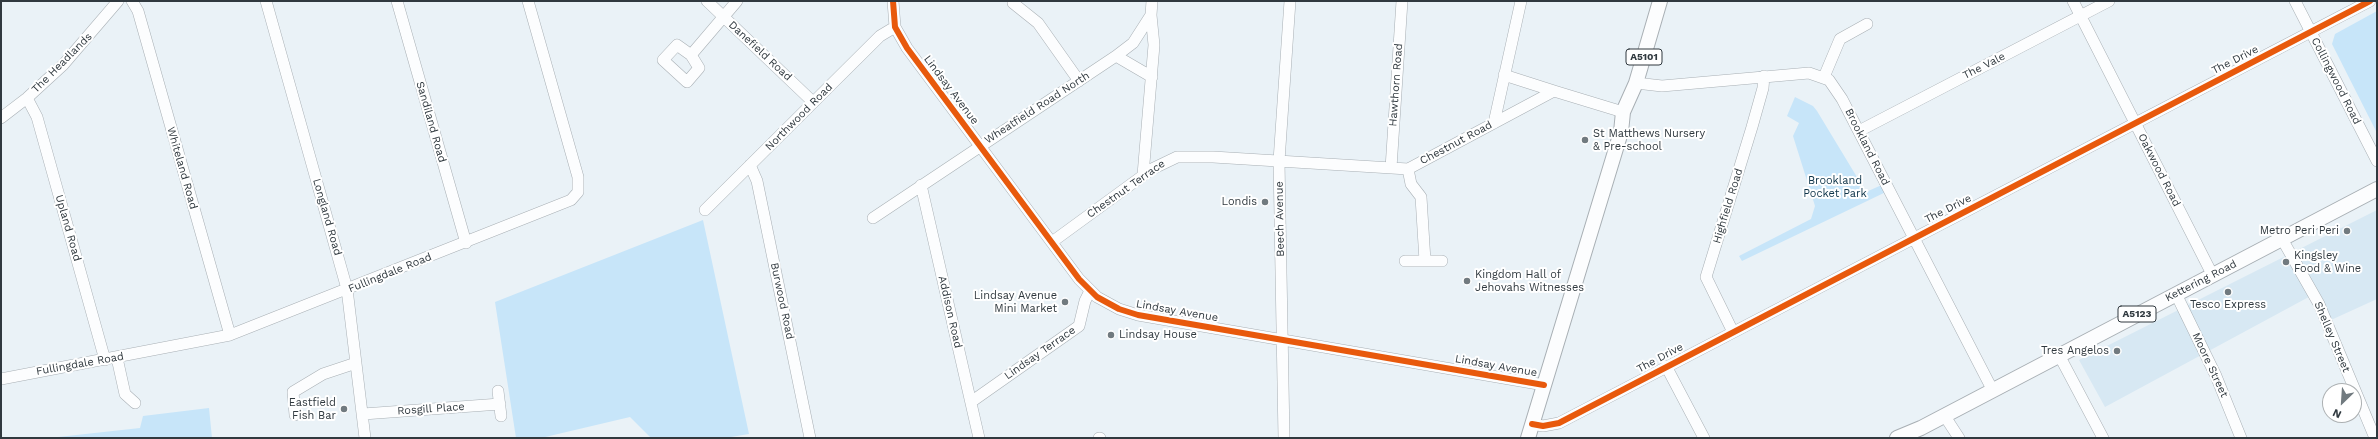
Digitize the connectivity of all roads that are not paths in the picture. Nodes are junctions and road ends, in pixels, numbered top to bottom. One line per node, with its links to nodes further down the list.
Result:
1 (118, 1): 34 (street, The Headlands)
2 (132, 1): 64 (street, Whiteland Road)
3 (266, 1): 60 (street, Longland Road)
4 (397, 1): 54 (street, Sandiland Road)
5 (528, 1): 54 (street, Fullingdale Road)
6 (707, 1): 20 (street, Danefield Road)
7 (738, 1): 20 (street)
8 (893, 1): 23 (street, Lindsay Avenue)
9 (1152, 1): 19 (street)
10 (1290, 1): 42 (street, Beech Avenue)
11 (1402, 1): 45 (street, Hawthorn Road)
12 (1521, 1): 27 (street)
13 (1660, 1): 32 (main road, A5101)
14 (2072, 1): 21 (street, Oakwood Road)
15 (2109, 1): 21 (street, The Vale)
16 (2295, 1): 24 (street, Collingwood Road)
17 (2370, 1): 24 (street, The Drive)
18 (1013, 3): 31 (street)
19 (1151, 15): 26 (street, Wheatfield Road North); 30 (street)
20 (723, 16): 25 (street); 35 (street, Danefield Road)
21 (2080, 16): 39 (street, Oakwood Road); 40 (street, The Vale)
22 (1867, 24): 29 (street)
23 (895, 27): 35 (street, Northwood Road); 41 (street, Lindsay Avenue)
24 (2311, 32): 39 (street, The Drive); 43 (street, Collingwood Road)
25 (691, 55)
26 (1116, 56): 30 (street); 31 (street, Wheatfield Road North)
27 (1504, 75): 33 (street); 38 (street)
28 (1764, 76): 29 (street); 32 (street); 63 (street, Highfield Road)
29 (1824, 77): 40 (street, Brookland Road)
30 (1152, 78): 47 (street)
31 (1079, 81): 41 (street, Wheatfield Road North)
32 (1636, 83): 36 (main road, A5101)
33 (1554, 91): 36 (street); 38 (street, Chestnut Road)
34 (27, 98): 37 (street, The Headlands); 68 (street, Upland Road)
35 (813, 102): 44 (street, Northwood Road)
36 (1623, 112): 72 (main road, A5101)
37 (1, 118)
38 (1494, 123): 46 (street, Chestnut Road)
39 (2135, 123): 52 (street, The Drive); 59 (street, Oakwood Road)
40 (1859, 131): 52 (street, Brookland Road)
41 (981, 146): 48 (street, Wheatfield Road North); 55 (street, Lindsay Avenue)
42 (1280, 161): 45 (street, Chestnut Road); 47 (street, Chestnut Terrace); 65 (street, Beech Avenue)
43 (2377, 161)
44 (750, 165): 50 (street, Northwood Road); 84 (street, Burwood Road)
45 (1391, 168): 46 (street, Chestnut Road)
46 (1408, 169): 57 (street)
47 (1143, 175): 55 (street, Chestnut Terrace)
48 (921, 185): 51 (street, Wheatfield Road North); 75 (street, Addison Road)
49 (2377, 189): 53 (main road, Kettering Road / A5123)
50 (705, 210)
51 (873, 218)
52 (1914, 238): 63 (street, The Drive); 73 (street, Brookland Road)
53 (2282, 239): 59 (main road, Kettering Road / A5123); 93 (street, Shelley Street)
54 (466, 242): 60 (street, Fullingdale Road)
55 (1052, 242): 61 (street, Lindsay Avenue)
56 (1405, 261): 57 (street)
57 (1425, 261): 58 (street)
58 (1442, 261)
59 (2212, 276): 62 (main road, Kettering Road / A5123)
60 (347, 289): 64 (street, Fullingdale Road); 69 (street, Longland Road)
61 (1090, 291): 65 (street, Lindsay Avenue); 75 (street, Lindsay Terrace)
62 (2176, 294): 66 (main road, Kettering Road / A5123); 92 (street, Moore Street)
63 (1734, 332): 70 (street, The Drive)
64 (230, 335): 67 (street, Fullingdale Road)
65 (1282, 339): 72 (street, Lindsay Avenue); 86 (street, Beech Avenue)
66 (2059, 355): 73 (main road, Kettering Road / A5123); 91 (street)
67 (117, 358): 68 (street, Fullingdale Road); 76 (street)
68 (105, 360): 71 (street, Fullingdale Road)
69 (356, 363): 78 (street, Longland Road); 79 (street)
70 (1666, 366): 82 (street, The Drive); 88 (street)
71 (1, 379)
72 (1544, 384): 82 (main road, A5101)
73 (1992, 389): 80 (main road, Kettering Road / A5123)
74 (498, 391): 77 (street)
75 (971, 402): 85 (street, Addison Road)
76 (135, 403)
77 (500, 404): 78 (street, Rosgill Place); 81 (street)
78 (363, 414): 83 (street, Longland Road)
79 (295, 415)
80 (1944, 415): 89 (main road, Kettering Road / A5123); 90 (street)
81 (501, 416)
82 (1532, 424): 87 (main road, A5101)
83 (365, 438)
84 (810, 438)
85 (979, 438)
86 (1284, 438)
87 (1528, 438)
88 (1704, 438)
89 (1897, 438)
90 (1959, 438)
91 (2103, 438)
92 (2241, 438)
93 (2374, 438)

